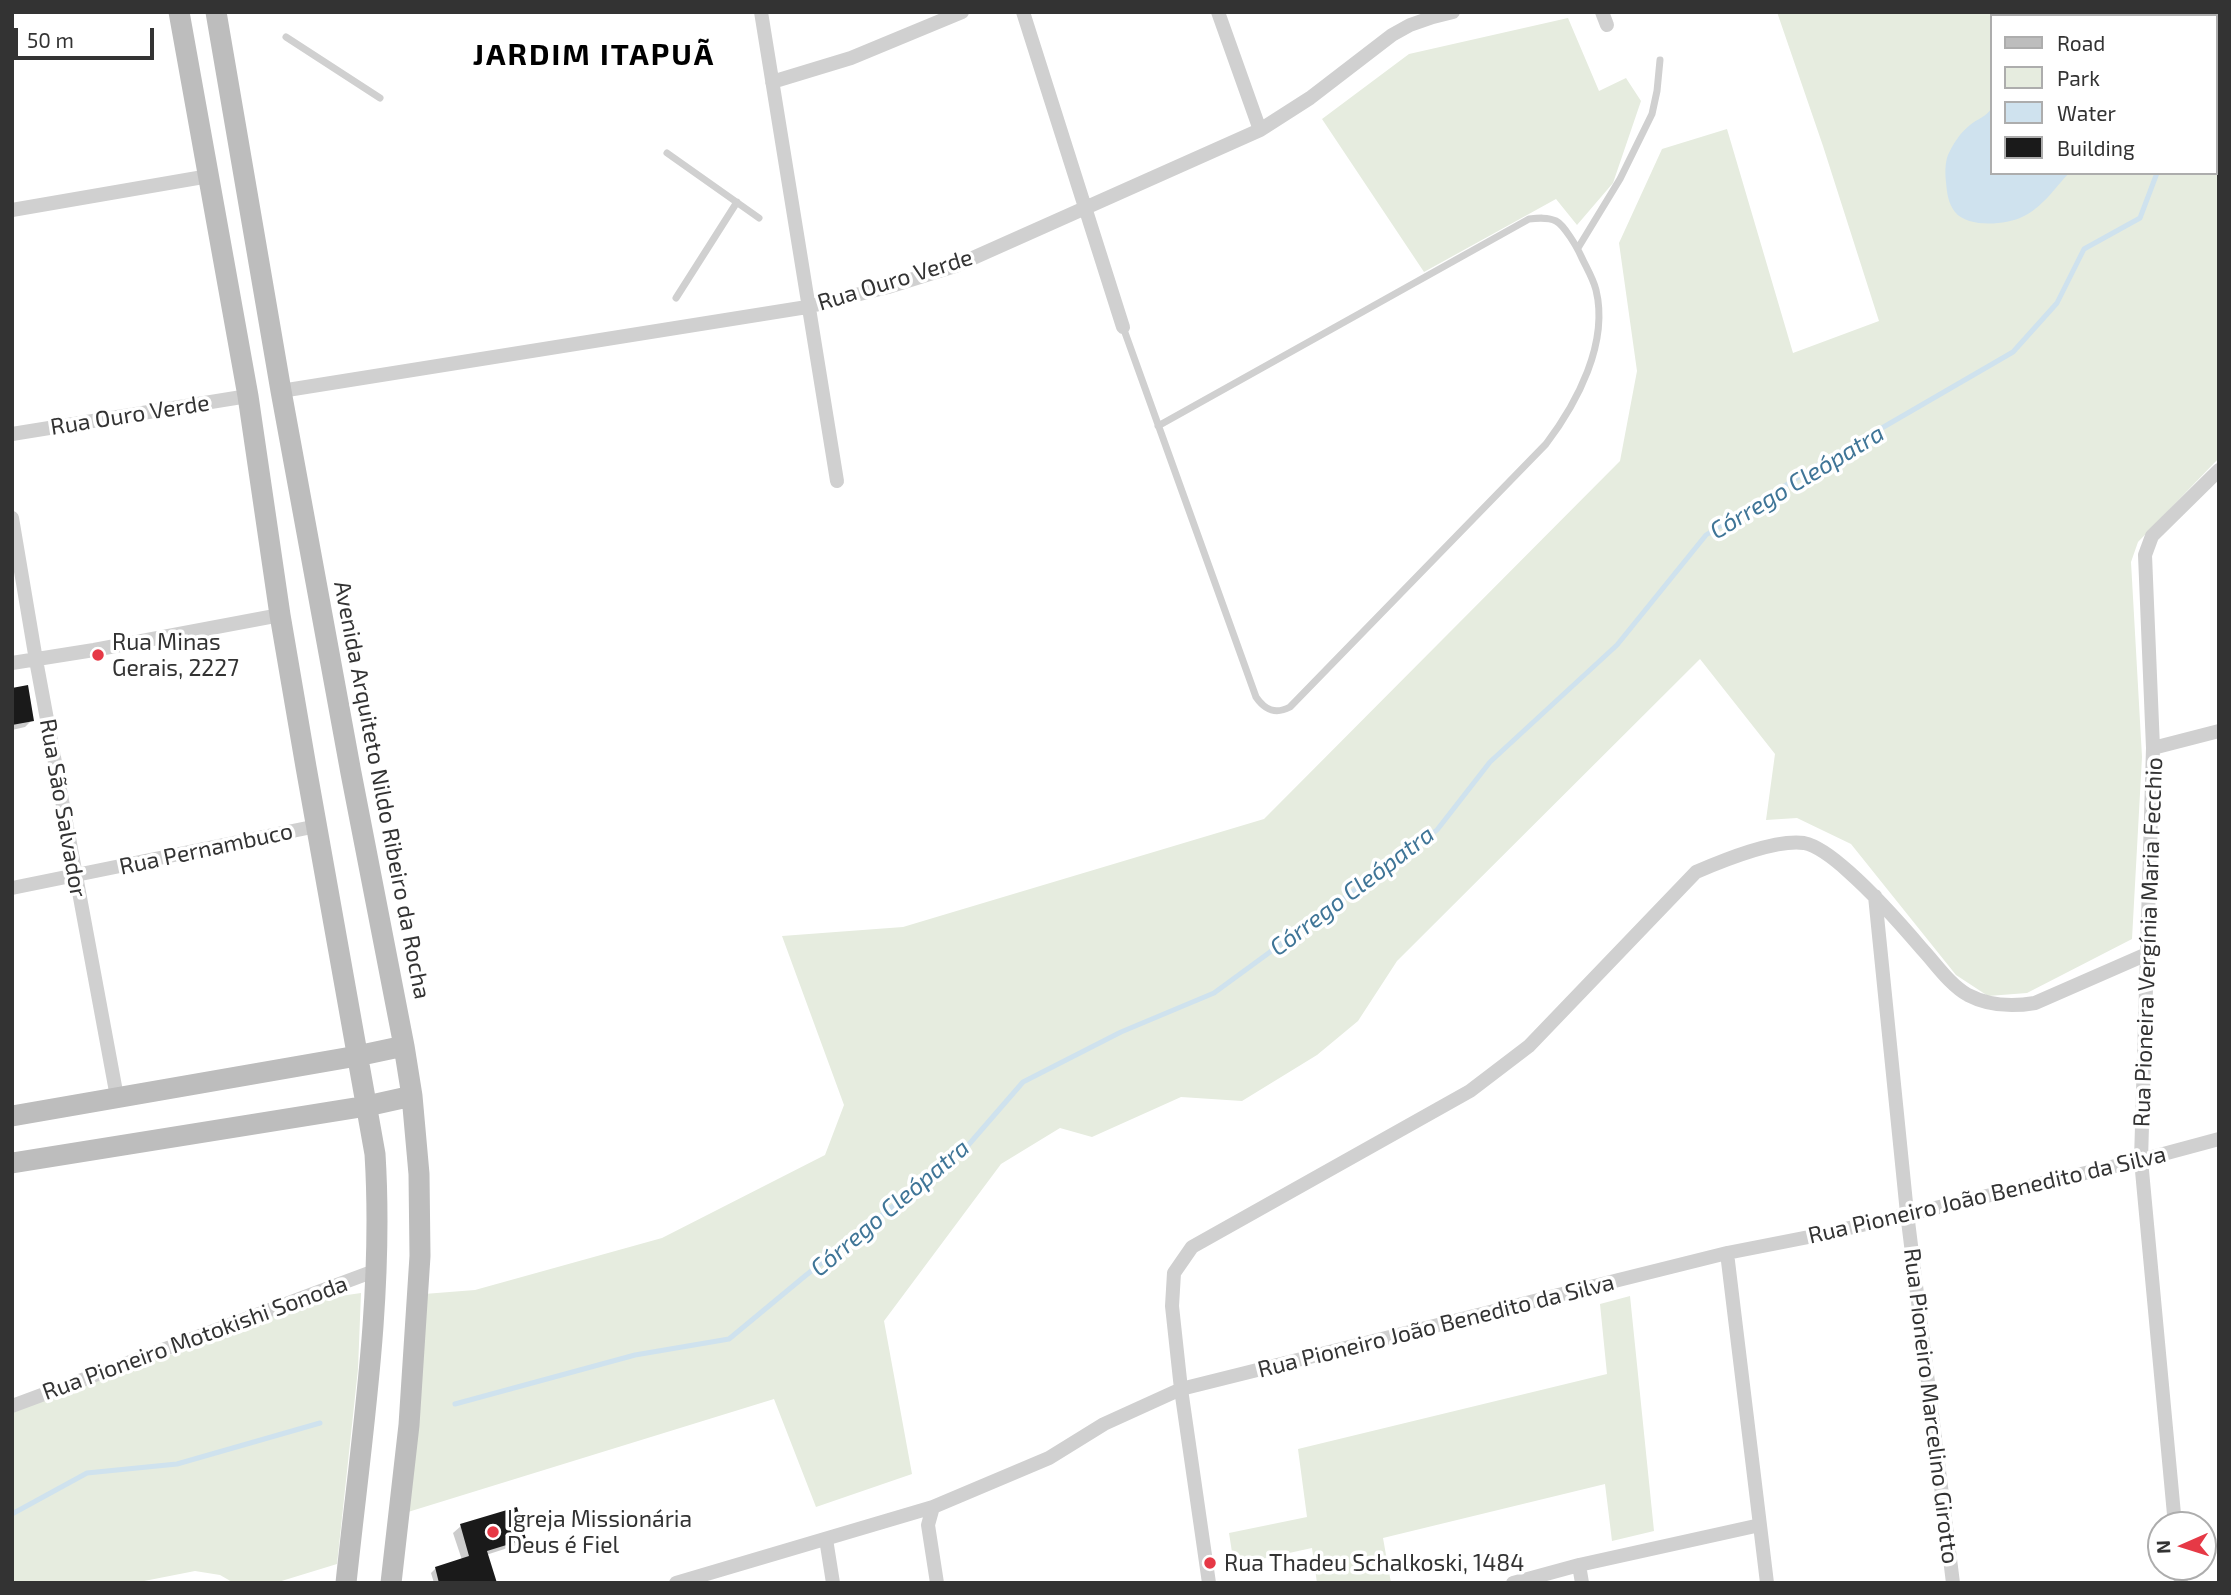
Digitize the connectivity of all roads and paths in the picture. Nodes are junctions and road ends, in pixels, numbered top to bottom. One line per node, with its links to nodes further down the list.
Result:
1 (179, 12): 15 (main road)
2 (216, 12): 24 (main road, Avenida Arquiteto Nildo Ribeiro da Rocha)
3 (761, 12): 11 (street)
4 (962, 12): 11 (street)
5 (1023, 12): 17 (street)
6 (1218, 12): 13 (street)
7 (1453, 12): 8 (street, Rua Ouro Verde)
8 (1407, 19): 13 (street, Rua Ouro Verde)
9 (286, 37): 12 (lane)
10 (1660, 60): 20 (lane)
11 (772, 82): 22 (street)
12 (380, 98)
13 (1260, 130): 17 (street, Rua Ouro Verde)
14 (667, 153): 16 (lane)
15 (209, 176): 18 (street); 25 (main road)
16 (737, 202): 19 (lane); 21 (lane)
17 (1085, 208): 22 (street, Rua Ouro Verde); 23 (street)
18 (12, 210)
19 (759, 218)
20 (1578, 248): 26 (lane); 26 (lane)
21 (676, 298)
22 (807, 307): 24 (street, Rua Ouro Verde); 29 (street)
23 (1123, 327): 26 (lane)
24 (281, 391): 41 (main road, Avenida Arquiteto Nildo Ribeiro da Rocha)
25 (248, 396): 27 (street, Rua Ouro Verde); 31 (main road)
26 (1158, 426)
27 (12, 434)
28 (2219, 470): 35 (street, Rua Pioneira Vergínia Maria Fecchio)
29 (836, 481)
30 (12, 518): 32 (street, Rua São Salvador)
31 (280, 615): 32 (street); 36 (main road)
32 (36, 660): 33 (street); 37 (street, Rua São Salvador)
33 (12, 663)
34 (2219, 731): 35 (street)
35 (2154, 748): 40 (street, Rua Pioneira Vergínia Maria Fecchio)
36 (317, 826): 37 (street, Rua Pernambuco); 42 (main road)
37 (76, 876): 38 (street, Rua Pernambuco); 44 (street, Rua São Salvador)
38 (12, 888)
39 (1875, 895): 40 (street); 50 (street, Rua Pioneiro Marcelino Girotto); 53 (street)
40 (2147, 954): 48 (street, Rua Pioneira Vergínia Maria Fecchio)
41 (404, 1046): 42 (main road); 43 (main road, Avenida Arquiteto Nildo Ribeiro da Rocha)
42 (357, 1056): 44 (main road); 45 (main road)
43 (412, 1096): 45 (main road); 61 (main road, Avenida Arquiteto Nildo Ribeiro da Rocha)
44 (117, 1097): 46 (main road)
45 (366, 1106): 49 (main road); 52 (main road)
46 (12, 1116)
47 (2219, 1139): 48 (street, Rua Pioneiro João Benedito da Silva)
48 (2141, 1160): 50 (street, Rua Pioneiro João Benedito da Silva); 56 (street, Rua Pioneira Vergínia Maria Fecchio)
49 (12, 1163)
50 (1907, 1213): 51 (street, Rua Pioneiro João Benedito da Silva); 69 (street, Rua Pioneiro Marcelino Girotto)
51 (1727, 1253): 53 (street, Rua Pioneiro João Benedito da Silva); 57 (street)
52 (377, 1270): 54 (street, Rua Pioneiro Motokishi Sonoda); 60 (main road)
53 (1181, 1389): 55 (street, Rua Pioneiro João Benedito da Silva); 65 (street)
54 (12, 1406)
55 (933, 1507): 58 (street, Rua Pioneiro João Benedito da Silva); 64 (street)
56 (2174, 1511)
57 (1760, 1525): 59 (street); 68 (street)
58 (826, 1539): 62 (street, Rua Pioneiro João Benedito da Silva); 63 (street)
59 (1579, 1565): 66 (street); 67 (street)
60 (346, 1583)
61 (391, 1583)
62 (677, 1583)
63 (833, 1583)
64 (937, 1583)
65 (1209, 1583)
66 (1513, 1583)
67 (1582, 1583)
68 (1767, 1583)
69 (1953, 1583)

